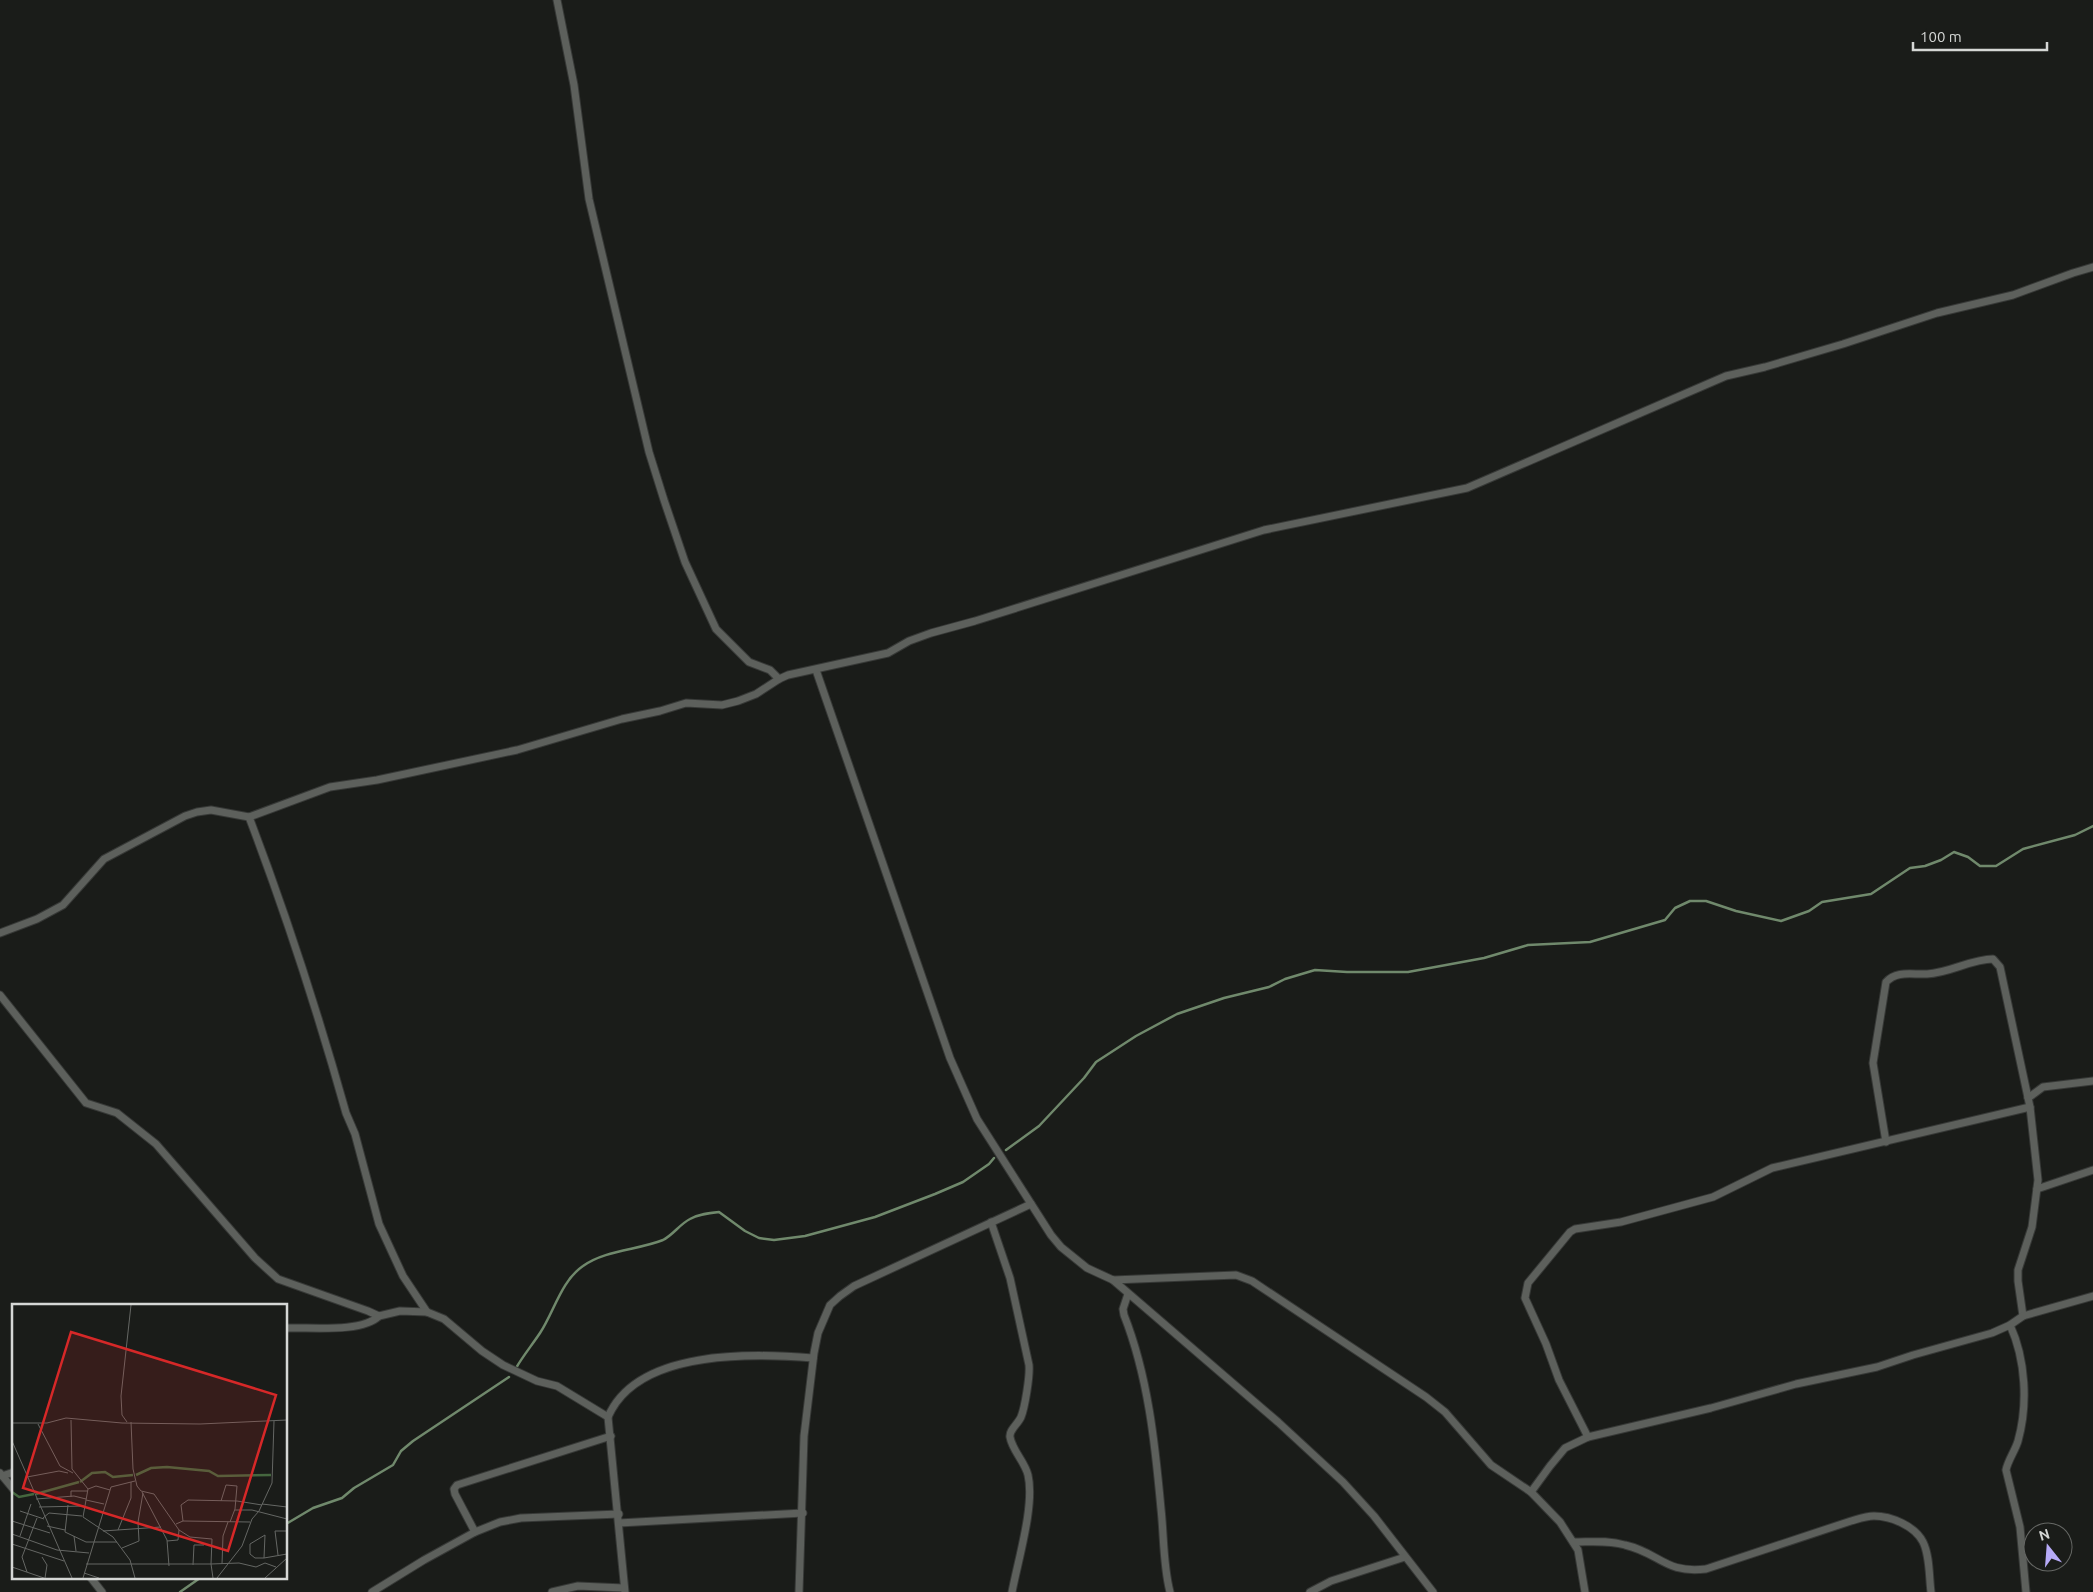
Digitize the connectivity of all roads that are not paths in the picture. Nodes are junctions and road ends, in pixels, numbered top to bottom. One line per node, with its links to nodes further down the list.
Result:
1 (557, 0): 4 (street)
2 (2093, 267): 3 (street)
3 (816, 670): 4 (street); 14 (street)
4 (779, 679): 5 (street)
5 (250, 817): 6 (street); 19 (street)
6 (0, 932)
7 (0, 995): 20 (street)
8 (2093, 1081): 9 (street)
9 (2028, 1098): 10 (street); 11 (street)
10 (2030, 1107): 11 (street); 13 (street)
11 (1886, 1142): 27 (street)
12 (2093, 1170): 13 (street)
13 (2037, 1189): 21 (street)
14 (1031, 1204): 15 (street); 16 (street)
15 (991, 1222): 24 (street); 43 (street)
16 (1113, 1280): 17 (street); 30 (street)
17 (1128, 1294): 36 (street); 44 (street)
18 (2093, 1296): 21 (street)
19 (427, 1312): 20 (street); 25 (street)
20 (379, 1316): 23 (street)
21 (2023, 1316): 22 (street)
22 (2010, 1325): 27 (street); 49 (street)
23 (288, 1328)
24 (813, 1358): 25 (street); 31 (street)
25 (608, 1417): 26 (street)
26 (611, 1436): 32 (street); 34 (street)
27 (1588, 1437): 30 (street)
28 (1, 1474): 29 (street)
29 (12, 1488)
30 (1531, 1492): 35 (street)
31 (803, 1513): 33 (street); 42 (street)
32 (619, 1514): 33 (street); 34 (street)
33 (619, 1524): 38 (street)
34 (475, 1532): 40 (street)
35 (1574, 1542): 47 (street); 48 (street)
36 (1405, 1557): 45 (street); 46 (street)
37 (93, 1580): 39 (street)
38 (624, 1590): 41 (street)
39 (102, 1592)
40 (372, 1592)
41 (552, 1592)
42 (799, 1592)
43 (1012, 1592)
44 (1170, 1592)
45 (1310, 1592)
46 (1433, 1592)
47 (1585, 1592)
48 (1931, 1592)
49 (2026, 1592)

